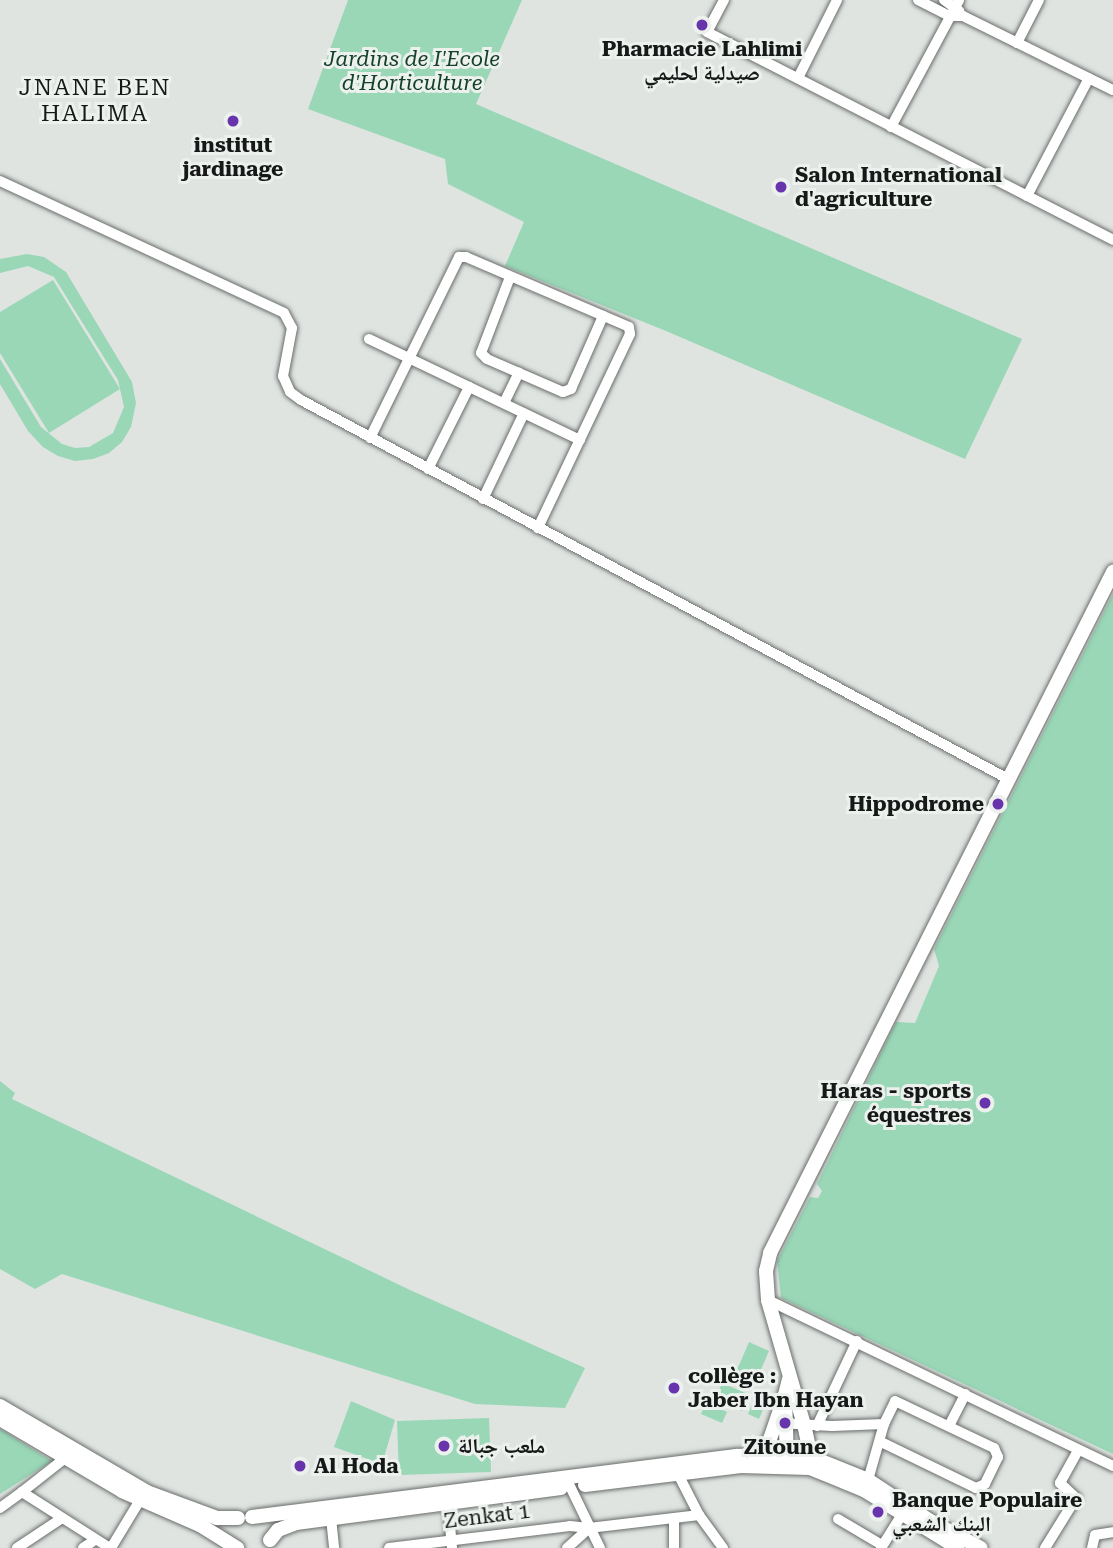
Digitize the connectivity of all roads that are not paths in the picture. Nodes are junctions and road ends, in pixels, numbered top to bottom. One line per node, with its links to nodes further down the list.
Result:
1 (724, 0): 8 (street)
2 (837, 0): 8 (street)
3 (918, 0): 6 (street)
4 (944, 0): 6 (street)
5 (1040, 0): 7 (street)
6 (957, 9): 7 (street); 11 (street)
7 (1017, 43): 9 (street)
8 (798, 78): 11 (street)
9 (1089, 78): 10 (street); 13 (street)
10 (1113, 90)
11 (891, 127): 13 (street)
12 (0, 181): 23 (street)
13 (1027, 196): 14 (street)
14 (1113, 240)
15 (510, 277): 16 (street); 18 (street); 19 (street)
16 (603, 316): 19 (street); 24 (street)
17 (369, 339): 18 (street)
18 (408, 357): 20 (street); 23 (street)
19 (519, 372): 21 (street)
20 (469, 387): 21 (street); 25 (street)
21 (504, 403): 22 (street)
22 (524, 413): 24 (street); 26 (street)
23 (370, 438): 25 (street)
24 (580, 440): 27 (street)
25 (428, 469): 26 (street)
26 (483, 499): 27 (street)
27 (538, 528): 29 (street)
28 (1113, 572): 29 (main road)
29 (1010, 780): 30 (main road)
30 (768, 1300): 31 (street); 32 (main road)
31 (857, 1341): 33 (street); 38 (street)
32 (789, 1378): 36 (main road); 38 (main road)
33 (965, 1394): 39 (street); 41 (street)
34 (0, 1406): 43 (main road)
35 (0, 1419): 43 (main road)
36 (781, 1423): 38 (street); 42 (main road); 44 (main road)
37 (884, 1424): 38 (street); 39 (street); 40 (street)
38 (811, 1425): 45 (main road)
39 (949, 1426): 40 (street)
40 (881, 1442): 49 (street)
41 (1078, 1450): 46 (street); 79 (street)
42 (760, 1454): 44 (main road); 48 (main road)
43 (69, 1455): 50 (street); 51 (main road); 57 (main road)
44 (787, 1459): 45 (main road); 47 (main road)
45 (811, 1462): 49 (main road)
46 (1113, 1466)
47 (678, 1474): 48 (main road); 54 (street)
48 (568, 1483): 52 (main road); 57 (main road); 61 (street)
49 (866, 1485): 55 (main road); 78 (main road)
50 (22, 1492): 53 (street); 56 (street)
51 (140, 1500): 66 (main road); 70 (street)
52 (448, 1503): 58 (main road); 64 (street)
53 (0, 1508)
54 (699, 1514): 59 (street, Zenkat 1); 76 (street)
55 (902, 1514): 67 (street); 77 (main road)
56 (62, 1518): 63 (street); 68 (street)
57 (245, 1518): 65 (main road); 66 (main road)
58 (331, 1518): 65 (main road); 71 (street)
59 (674, 1518): 61 (street, Zenkat 1); 75 (street)
60 (838, 1519): 67 (street)
61 (589, 1528): 64 (street, Zenkat 1); 73 (street); 74 (street)
62 (1113, 1532): 80 (street)
63 (95, 1539): 69 (street); 70 (street)
64 (452, 1544): 72 (street, Zenkat 1)
65 (267, 1545)
66 (233, 1546)
67 (882, 1546)
68 (17, 1548)
69 (83, 1548)
70 (110, 1548)
71 (334, 1548)
72 (389, 1548)
73 (567, 1548)
74 (600, 1548)
75 (674, 1548)
76 (723, 1548)
77 (958, 1548)
78 (981, 1548)
79 (1045, 1548)
80 (1092, 1548)

